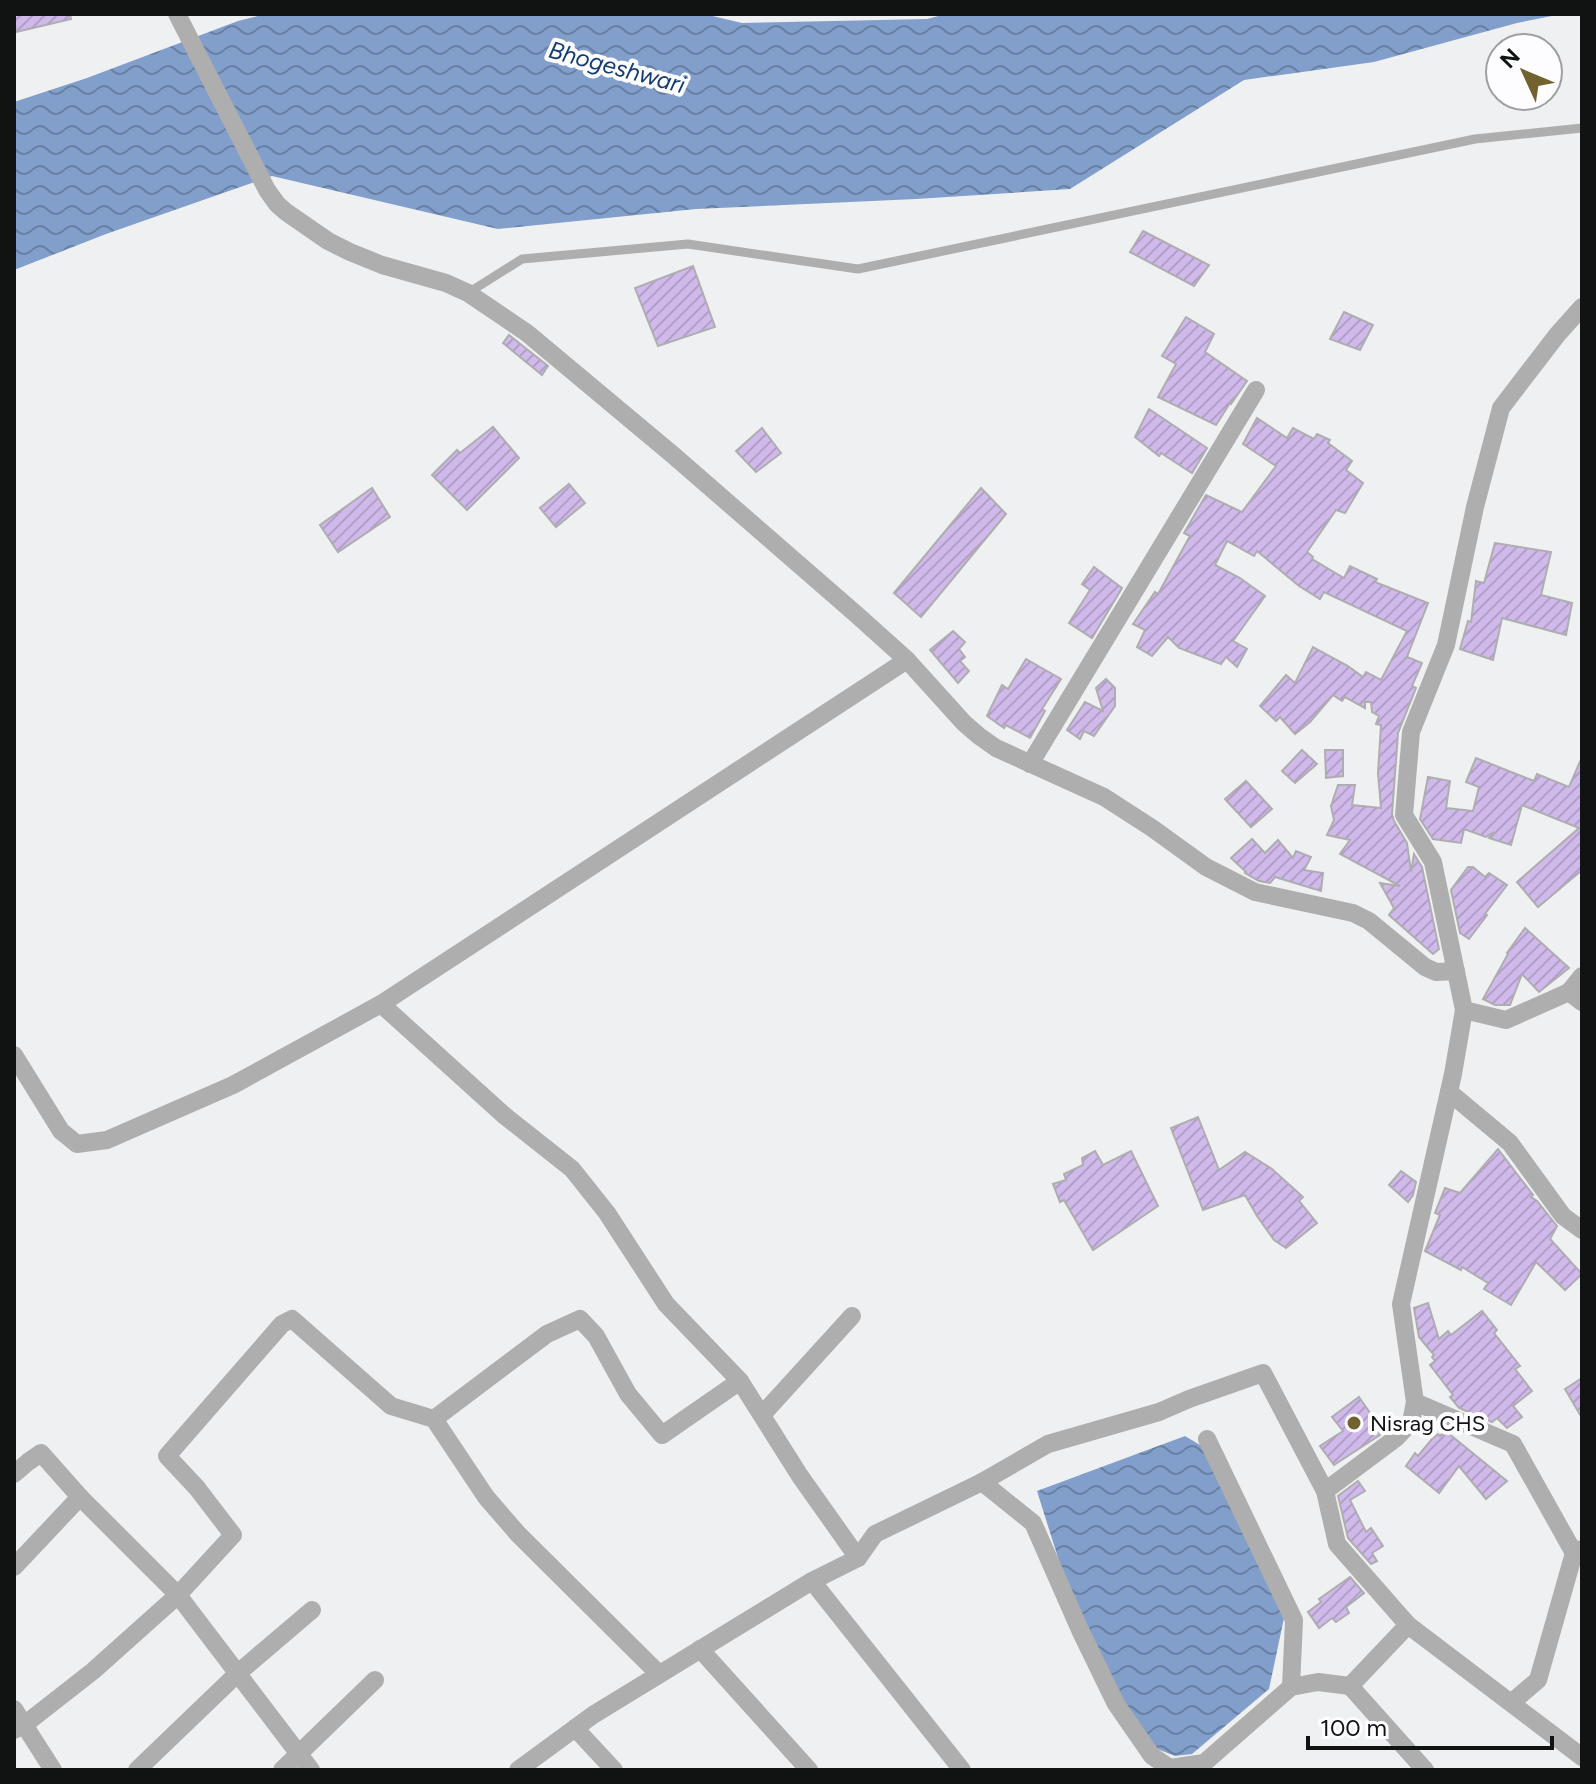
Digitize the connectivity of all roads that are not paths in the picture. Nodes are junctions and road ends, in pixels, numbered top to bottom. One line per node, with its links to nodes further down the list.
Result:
1 (181, 20): 3 (street)
2 (1582, 128): 3 (lane)
3 (468, 293): 6 (street)
4 (1582, 307): 8 (street)
5 (1256, 390): 7 (street)
6 (907, 660): 7 (street); 11 (street)
7 (1030, 764): 8 (street)
8 (1456, 971): 12 (street)
9 (1582, 976): 10 (street)
10 (1576, 997): 12 (street)
11 (381, 1004): 13 (street); 17 (street)
12 (1464, 1010): 14 (street)
13 (14, 1055)
14 (1449, 1092): 15 (street); 18 (street)
15 (1582, 1230)
16 (852, 1316): 19 (street)
17 (740, 1381): 19 (street); 20 (street)
18 (1415, 1402): 24 (street); 26 (street)
19 (762, 1415): 27 (street)
20 (434, 1419): 30 (street); 35 (street)
21 (1207, 1439): 38 (street)
22 (14, 1474): 25 (street)
23 (982, 1482): 24 (street); 27 (street); 38 (street)
24 (1325, 1491): 32 (street)
25 (80, 1497): 28 (street); 30 (street)
26 (1578, 1551): 39 (street)
27 (858, 1558): 29 (street)
28 (14, 1567)
29 (812, 1581): 33 (street); 51 (street)
30 (178, 1595): 34 (street); 40 (street)
31 (312, 1610): 34 (street)
32 (1408, 1625): 37 (street); 39 (street)
33 (700, 1649): 35 (street); 50 (street)
34 (238, 1673): 42 (street); 45 (street)
35 (659, 1674): 41 (street)
36 (375, 1680): 42 (street)
37 (1350, 1686): 38 (street); 52 (street)
38 (1291, 1687)
39 (1512, 1702): 43 (street)
40 (17, 1721): 44 (street)
41 (575, 1728): 48 (street); 49 (street)
42 (299, 1754): 46 (street); 47 (street)
43 (1582, 1757)
44 (53, 1770)
45 (137, 1770)
46 (282, 1770)
47 (311, 1770)
48 (518, 1770)
49 (614, 1770)
50 (809, 1770)
51 (962, 1770)
52 (1425, 1770)

